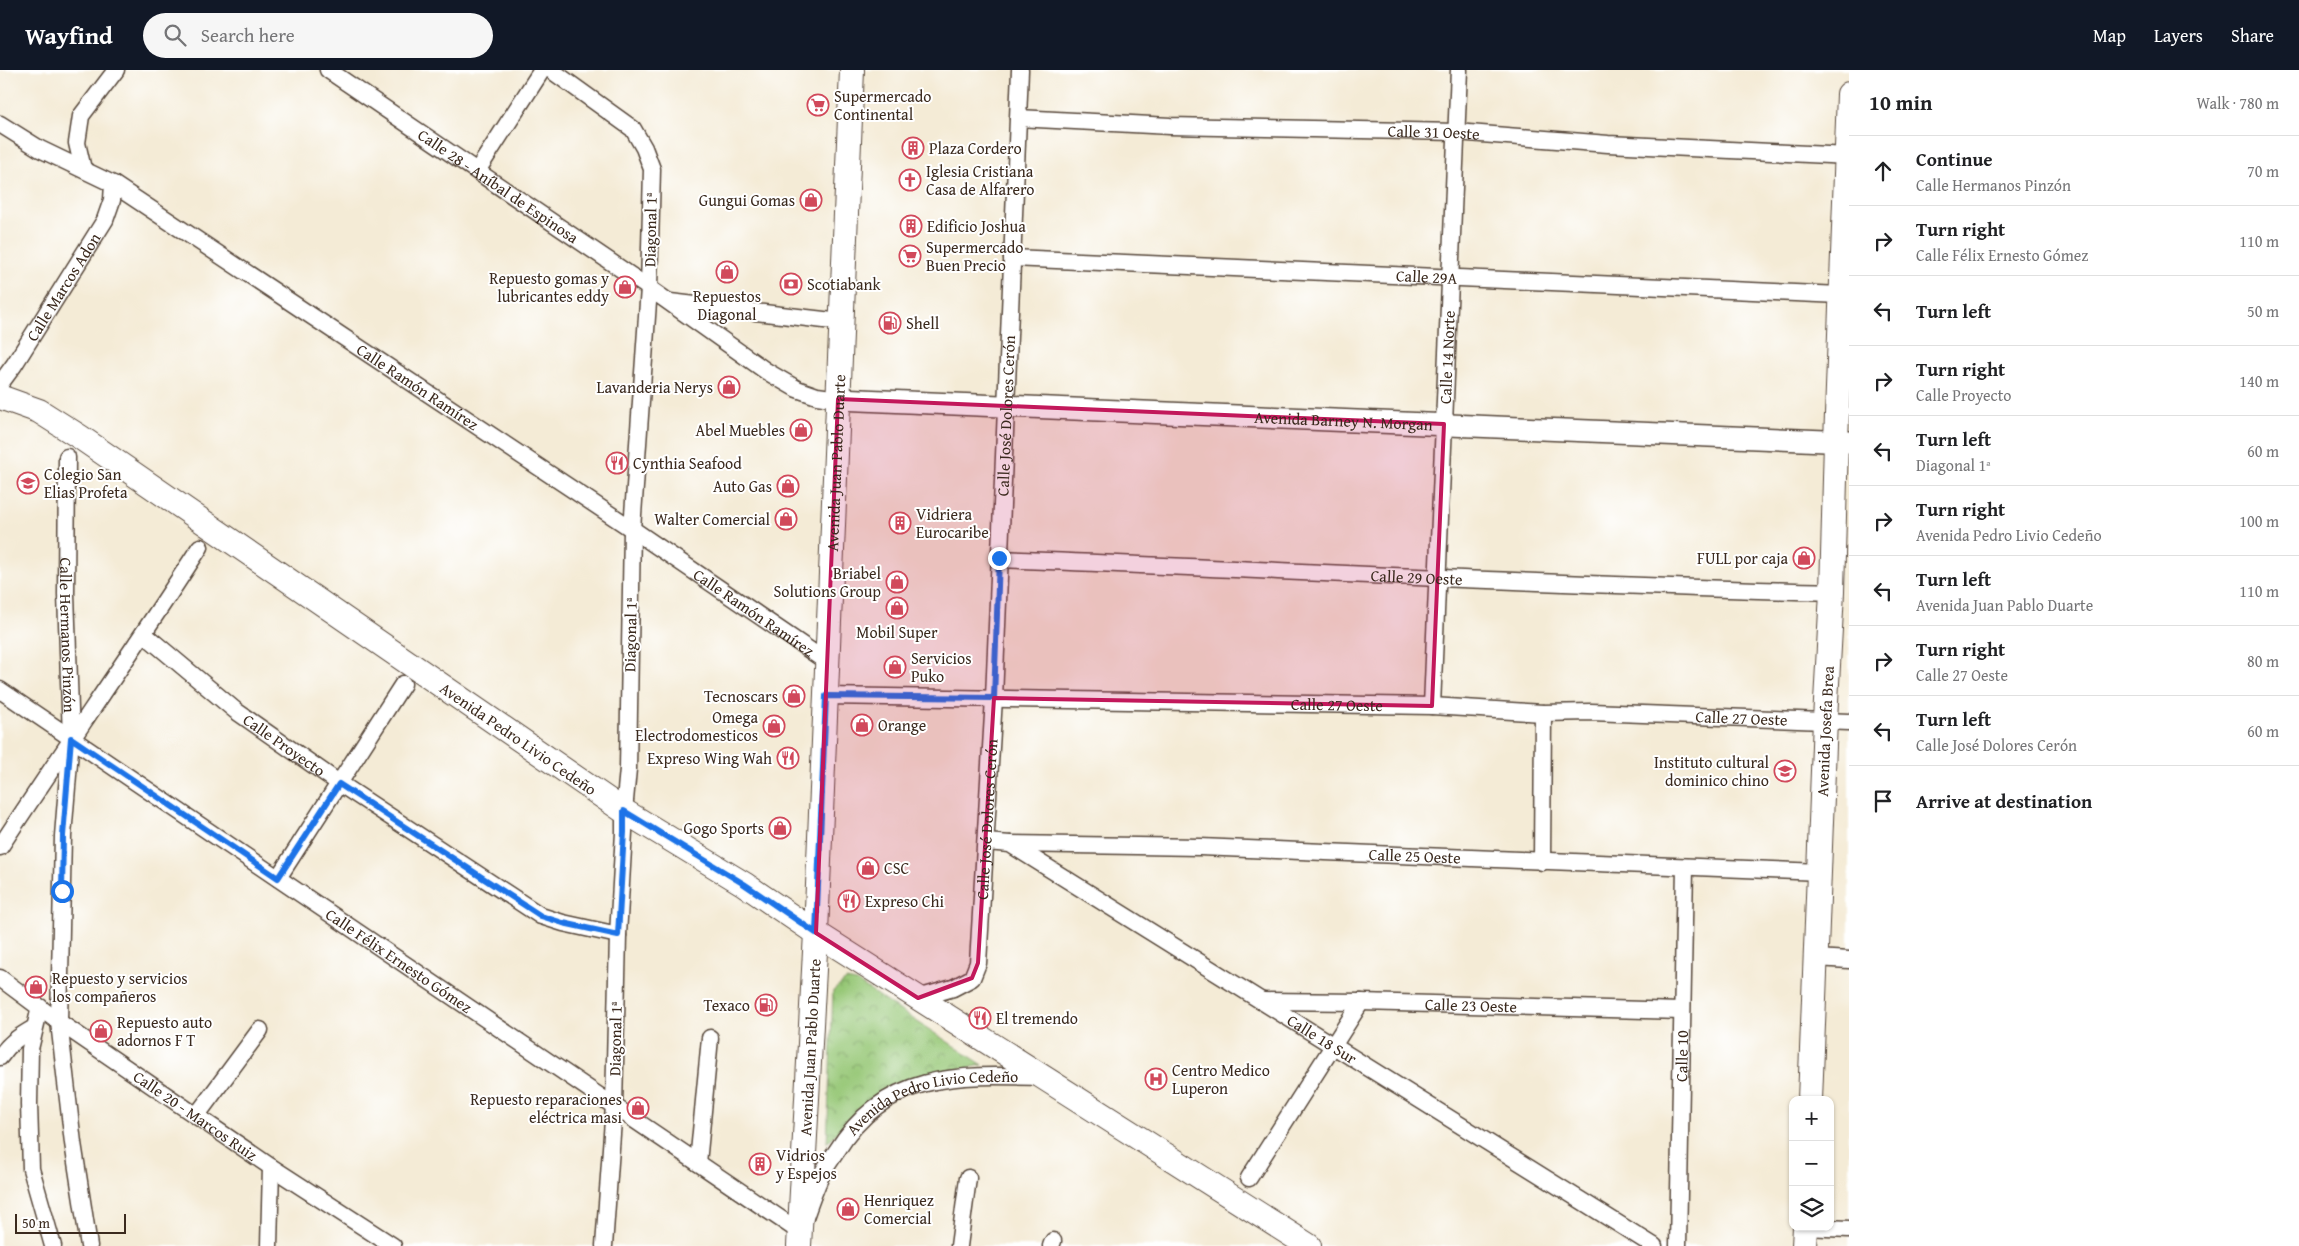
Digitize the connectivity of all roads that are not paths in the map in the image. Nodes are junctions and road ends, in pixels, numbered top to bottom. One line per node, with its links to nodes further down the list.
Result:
1 (116, 70): 13 (street)
2 (328, 70): 14 (street, Calle 28 - Aníbal de Espinosa)
3 (542, 70): 14 (street)
4 (551, 70): 18 (street, Diagonal 1ª)
5 (852, 70): 21 (main road, Avenida Juan Pablo Duarte)
6 (1020, 70): 9 (street, Calle José Dolores Cerón)
7 (1459, 70): 11 (street, Calle 14 Norte)
8 (1849, 94): 12 (main road, Avenida Josefa Brea)
9 (1018, 118): 11 (street, Calle 31 Oeste); 16 (street, Calle José Dolores Cerón)
10 (0, 124): 13 (street, Calle Ramón Ramírez)
11 (1456, 132): 12 (street, Calle 31 Oeste); 17 (street, Calle 14 Norte)
12 (1848, 156): 19 (main road, Avenida Josefa Brea)
13 (83, 169): 15 (street, Calle Ramón Ramírez)
14 (477, 171): 18 (street, Calle 28 - Aníbal de Espinosa)
15 (113, 184): 22 (street, Calle Marcos Adon); 29 (street, Calle Ramón Ramírez)
16 (1012, 258): 17 (street, Calle 29A); 25 (street, Calle José Dolores Cerón)
17 (1450, 276): 19 (street, Calle 29A); 26 (street, Calle 14 Norte)
18 (649, 288): 20 (street, Calle 28 - Aníbal de Espinosa); 29 (street, Diagonal 1ª)
19 (1841, 295): 27 (main road, Avenida Josefa Brea)
20 (669, 301): 21 (street, Calle 28 - Aníbal de Espinosa); 24 (street, Calle 28 - Aníbal de Espinosa)
21 (841, 322): 24 (main road, Avenida Juan Pablo Duarte)
22 (0, 384)
23 (0, 397): 46 (main road, Avenida Pedro Livio Cedeño)
24 (838, 399): 25 (street, Avenida Barney N. Morgan); 35 (main road, Avenida Juan Pablo Duarte)
25 (1006, 406): 26 (street, Avenida Barney N. Morgan); 31 (street, Calle José Dolores Cerón)
26 (1444, 424): 27 (street, Avenida Barney N. Morgan); 32 (street, Calle 14 Norte)
27 (1842, 442): 33 (main road, Avenida Josefa Brea)
28 (67, 457): 44 (street, Calle Hermanos Pinzón)
29 (632, 529): 35 (street, Calle Ramón Ramírez); 46 (street, Diagonal 1ª)
30 (200, 547): 34 (street)
31 (999, 558): 32 (street, Calle 29 Oeste); 39 (street, Calle José Dolores Cerón)
32 (1437, 577): 33 (street, Calle 29 Oeste); 40 (street, Calle 14 Norte)
33 (1832, 592): 42 (main road, Avenida Josefa Brea)
34 (144, 634): 44 (street); 45 (street, Calle Proyecto)
35 (827, 662): 38 (main road, Avenida Juan Pablo Duarte)
36 (403, 684): 45 (street)
37 (0, 690): 44 (street, Calle Félix Ernesto Gómez)
38 (826, 696): 39 (street, Calle 27 Oeste); 54 (main road, Avenida Juan Pablo Duarte)
39 (994, 698): 40 (street, Calle 27 Oeste); 47 (street, Calle José Dolores Cerón)
40 (1432, 706): 41 (street, Calle 27 Oeste)
41 (1543, 713): 42 (street, Calle 27 Oeste); 50 (street)
42 (1825, 720): 43 (street, Calle 27 Oeste); 52 (main road, Avenida Josefa Brea)
43 (1849, 722)
44 (71, 738): 49 (street); 53 (street, Calle Félix Ernesto Gómez); 64 (street, Calle Hermanos Pinzón)
45 (339, 784): 53 (street); 55 (street, Calle Proyecto)
46 (624, 811): 54 (main road, Avenida Pedro Livio Cedeño); 55 (street, Diagonal 1ª)
47 (986, 842): 48 (street, Calle 18 Sur); 59 (street, Calle José Dolores Cerón)
48 (1010, 844): 50 (street, Calle 25 Oeste); 60 (street, Calle 18 Sur)
49 (0, 847)
50 (1542, 862): 51 (street, Calle 25 Oeste)
51 (1684, 867): 52 (street, Calle 25 Oeste); 63 (street, Calle 10)
52 (1820, 872): 56 (main road, Avenida Josefa Brea)
53 (278, 878): 72 (street, Calle Félix Ernesto Gómez)
54 (816, 933): 59 (main road, Avenida Pedro Livio Cedeño); 81 (main road, Avenida Juan Pablo Duarte)
55 (618, 935): 72 (street, Diagonal 1ª)
56 (1816, 958): 57 (street); 71 (main road, Avenida Josefa Brea)
57 (1849, 960)
58 (0, 978): 62 (street, Calle 20 - Marcos Ruiz)
59 (918, 998): 70 (main road, Avenida Pedro Livio Cedeño)
60 (1261, 1001): 61 (street, Calle 23 Oeste); 68 (street, Calle 18 Sur)
61 (1361, 1002): 63 (street, Calle 23 Oeste); 68 (street)
62 (40, 1007): 64 (street, Calle 20 - Marcos Ruiz); 65 (street)
63 (1681, 1011): 90 (street, Calle 10)
64 (59, 1022): 73 (street, Calle 20 - Marcos Ruiz); 83 (street, Calle Hermanos Pinzón)
65 (34, 1028): 69 (street); 82 (street)
66 (260, 1030): 73 (street)
67 (710, 1038): 74 (street)
68 (1334, 1045): 77 (street); 89 (street, Calle 18 Sur)
69 (0, 1057)
70 (1042, 1077): 81 (street, Avenida Pedro Livio Cedeño); 88 (main road, Avenida Pedro Livio Cedeño)
71 (1810, 1096)
72 (614, 1106): 74 (street, Calle Félix Ernesto Gómez); 86 (street, Diagonal 1ª)
73 (197, 1115): 75 (street, Calle 20 - Marcos Ruiz)
74 (698, 1163): 81 (street, Calle Félix Ernesto Gómez)
75 (271, 1166): 84 (street); 85 (street, Calle 20 - Marcos Ruiz)
76 (968, 1178): 87 (street)
77 (1249, 1178)
78 (1834, 1228): 79 (street)
79 (1849, 1229)
80 (1805, 1231): 91 (main road)
81 (799, 1239)
82 (53, 1246)
83 (89, 1246)
84 (269, 1246)
85 (393, 1246)
86 (604, 1246)
87 (959, 1246)
88 (1309, 1246)
89 (1654, 1246)
90 (1678, 1246)
91 (1804, 1246)

